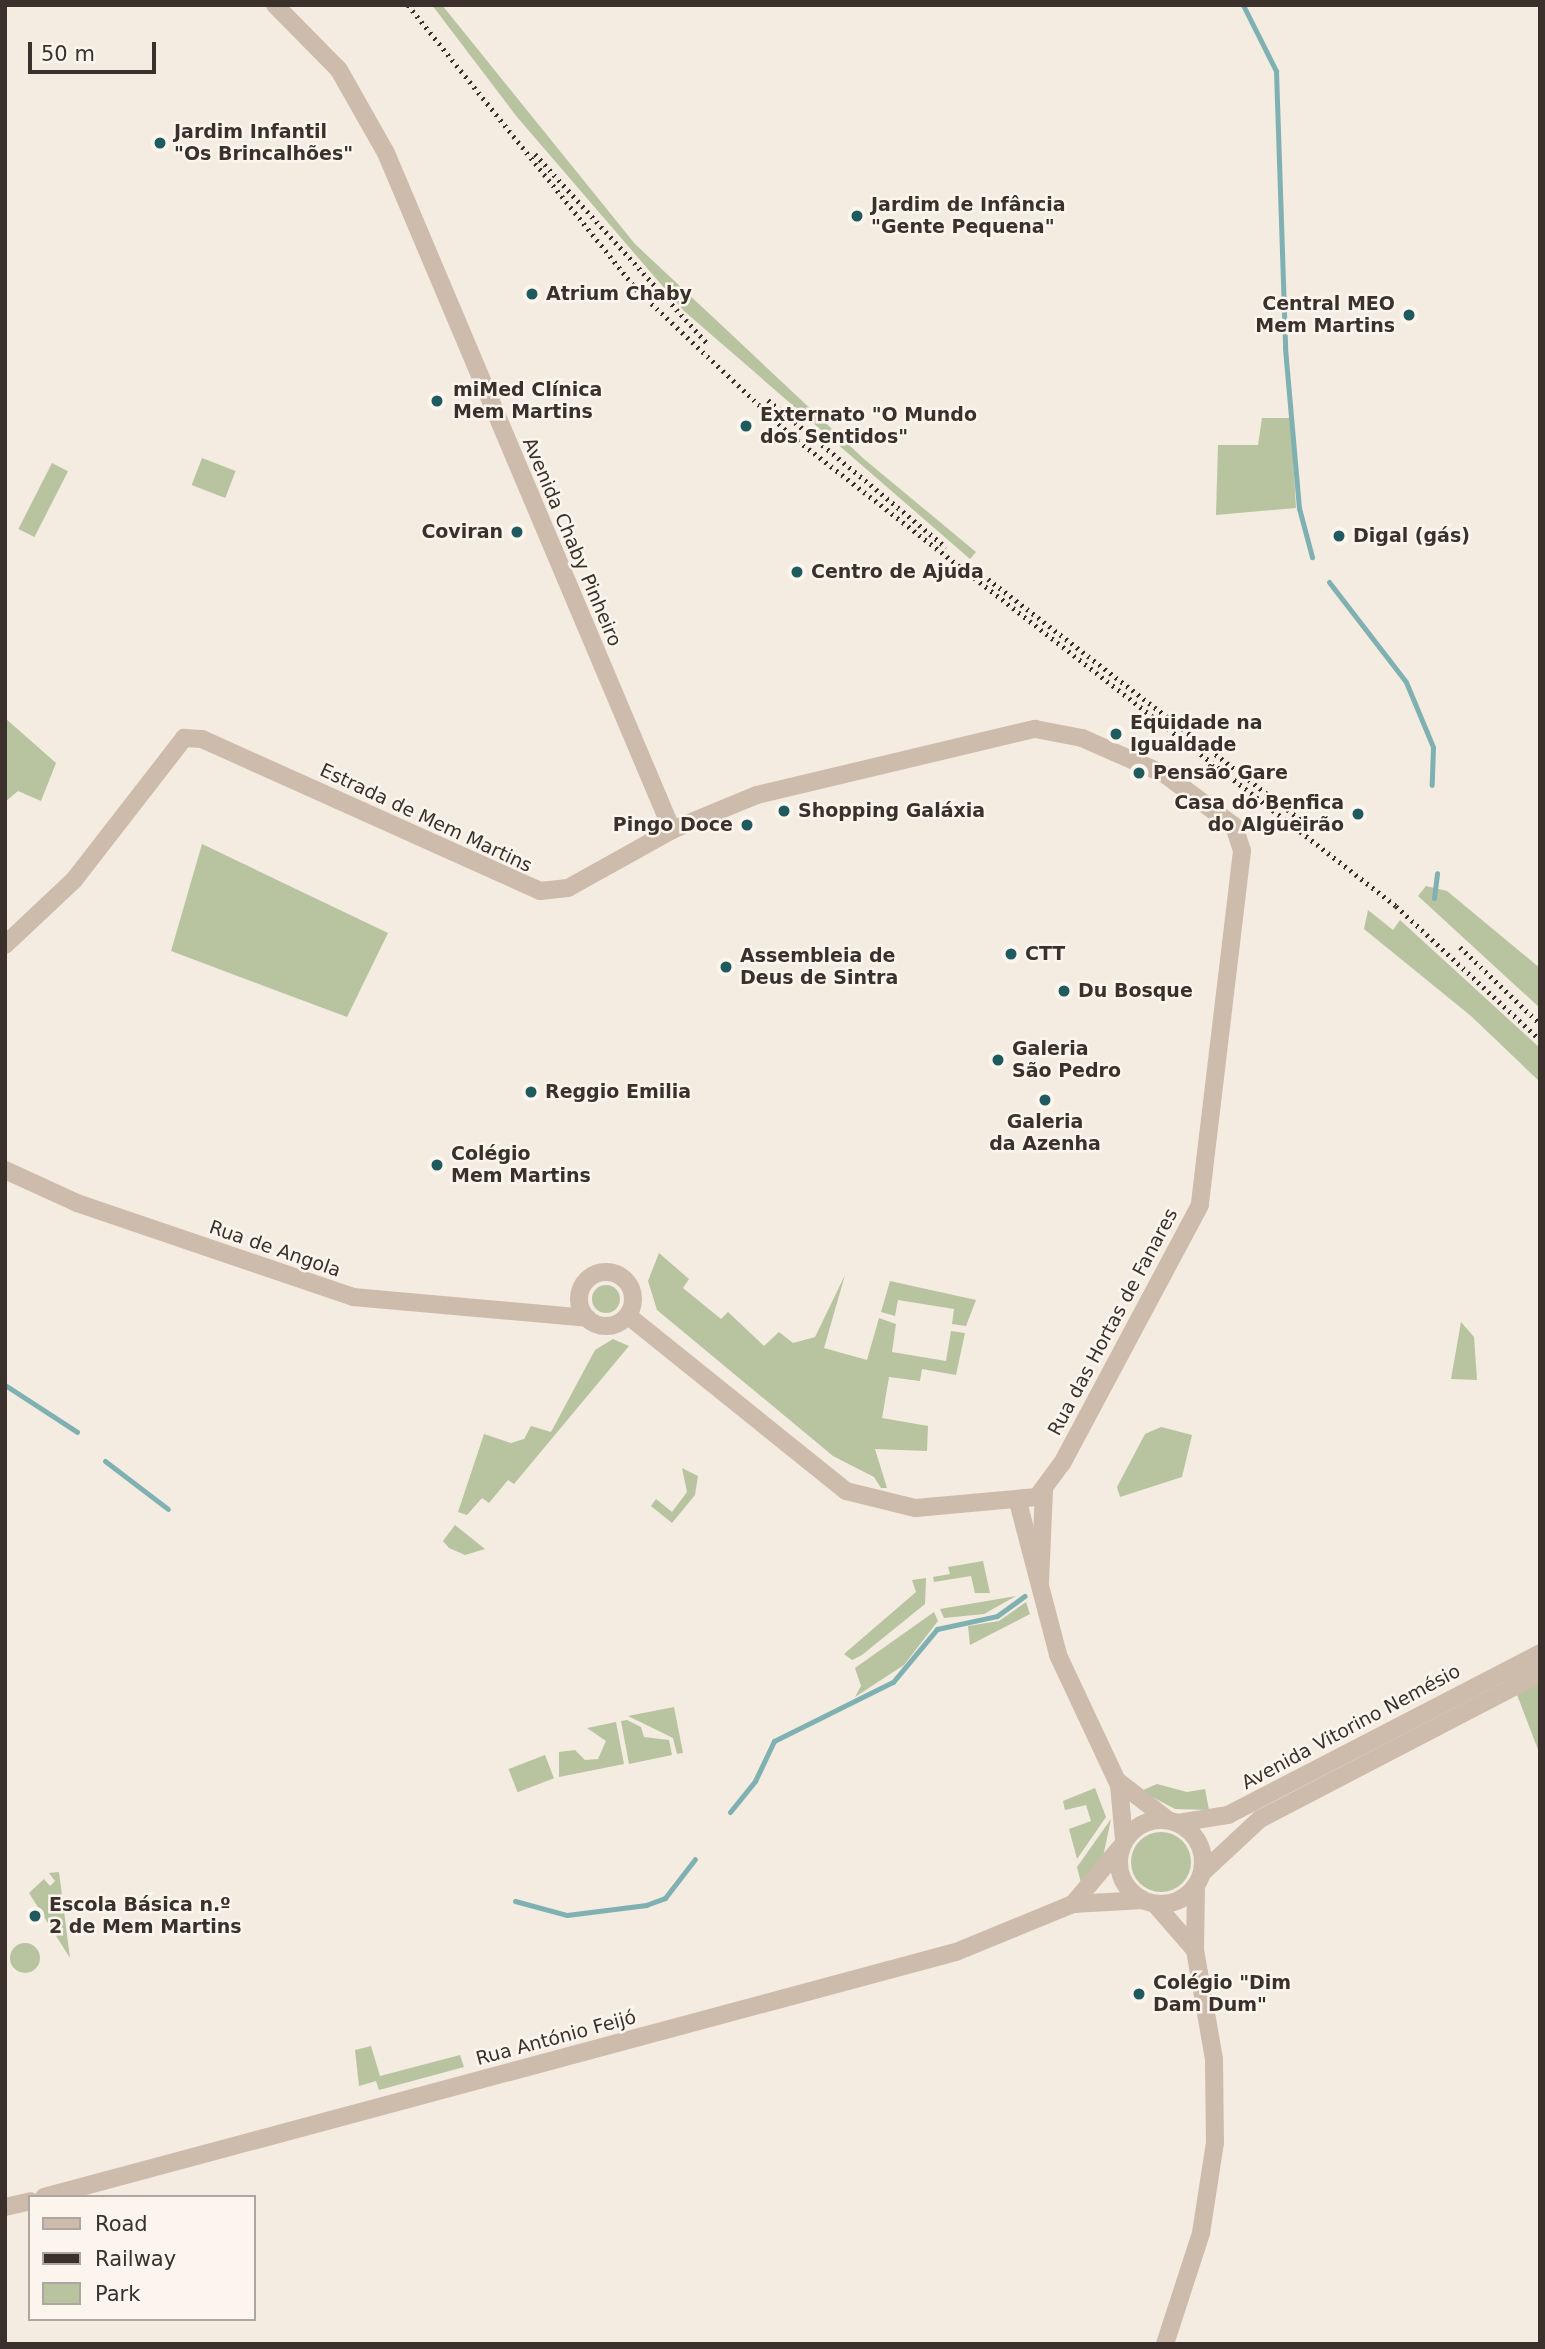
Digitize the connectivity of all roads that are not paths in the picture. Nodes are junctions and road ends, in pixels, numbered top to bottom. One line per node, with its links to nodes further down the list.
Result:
1 (275, 5): 3 (street, Avenida Chaby Pinheiro)
2 (1097, 743): 3 (street, Estrada de Mem Martins); 10 (street, Rua das Hortas de Fanares)
3 (672, 830): 4 (street, Estrada de Mem Martins)
4 (5, 945)
5 (5, 1170): 8 (street, Rua de Angola)
6 (583, 1286): 7 (street); 8 (street); 9 (street)
7 (628, 1315): 9 (street); 11 (street)
8 (542, 1316): 9 (street, Rua de Angola)
9 (587, 1318)
10 (1044, 1490): 11 (street); 12 (street)
11 (1018, 1502): 12 (street)
12 (1040, 1582): 15 (street)
13 (1540, 1653): 16 (street, Avenida Vitorino Nemésio)
14 (1540, 1673): 18 (street, Avenida Vitorino Nemésio)
15 (1115, 1776): 16 (street); 17 (street)
16 (1173, 1822): 17 (street); 18 (street)
17 (1123, 1842): 19 (street); 20 (street, Rua António Feijó)
18 (1199, 1879): 19 (street); 21 (street)
19 (1149, 1902): 20 (street, Rua António Feijó); 21 (street)
20 (1073, 1904): 22 (street, Rua António Feijó)
21 (1195, 1950): 25 (street)
22 (51, 2195)
23 (28, 2201): 24 (street)
24 (5, 2207)
25 (1166, 2344)

